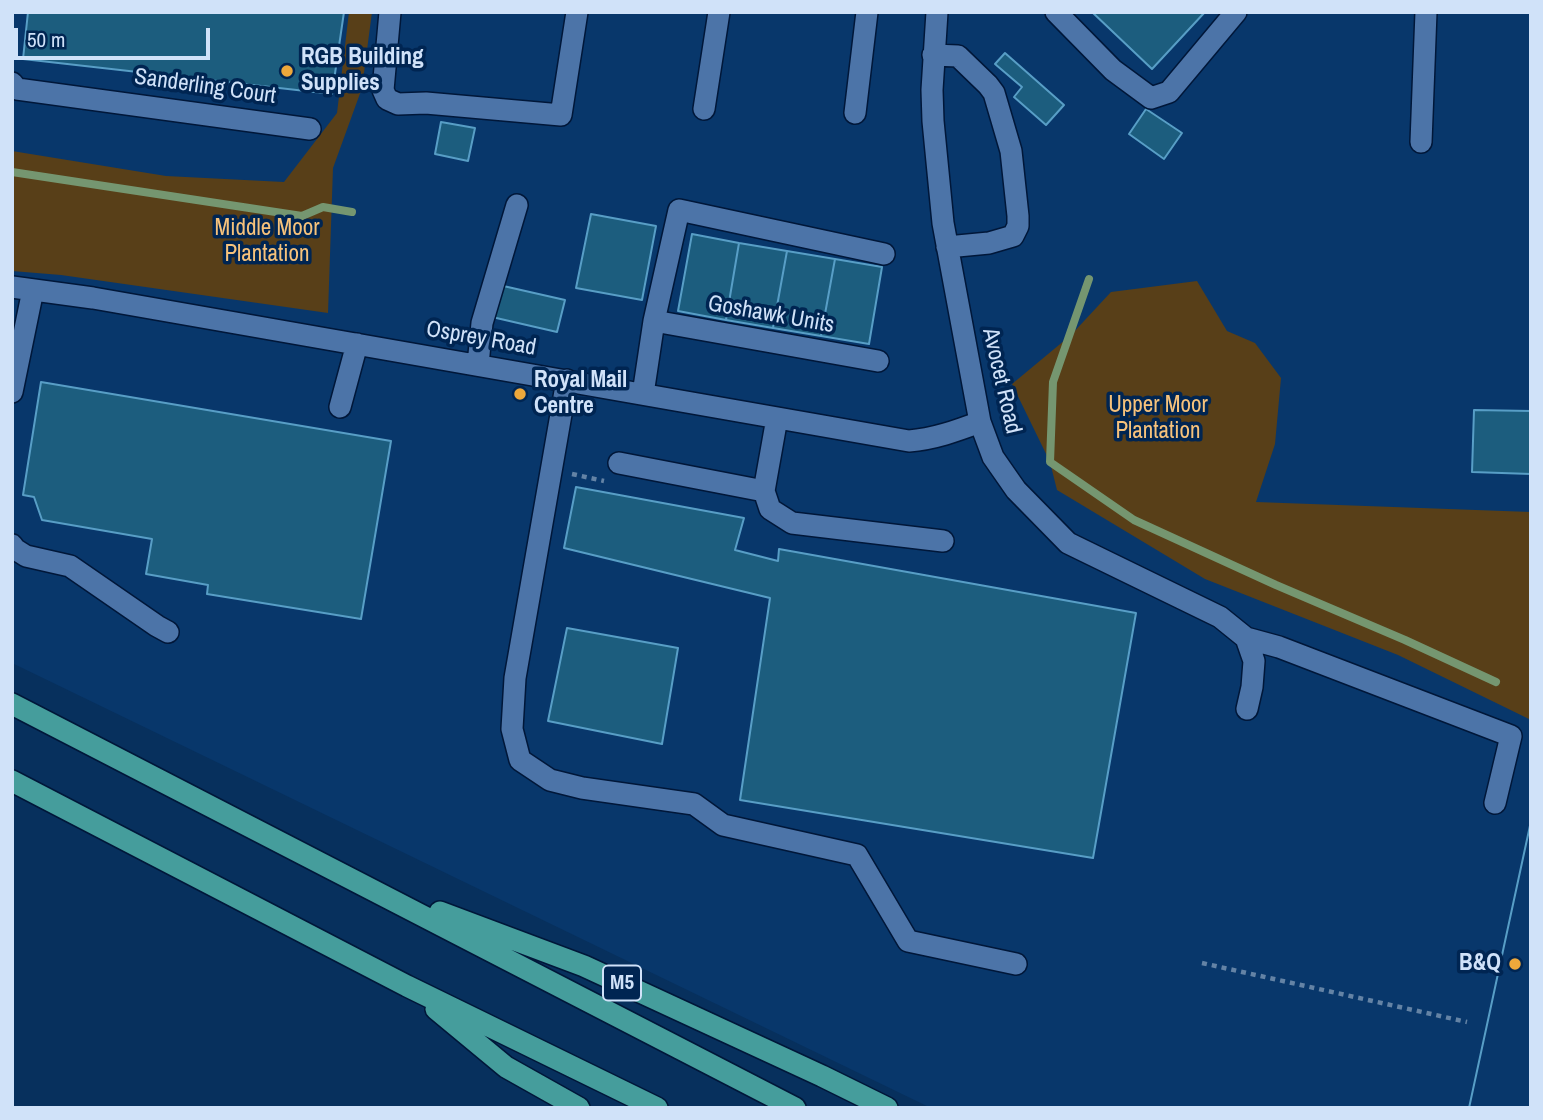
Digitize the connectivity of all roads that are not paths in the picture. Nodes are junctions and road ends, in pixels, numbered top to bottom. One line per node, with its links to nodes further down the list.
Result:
1 (390, 12): 2 (street)
2 (577, 12)
3 (719, 12): 11 (street)
4 (867, 12): 12 (street)
5 (937, 12): 9 (street, Avocet Road)
6 (1056, 12): 7 (street)
7 (1236, 12)
8 (1426, 12): 14 (street)
9 (933, 55): 16 (street, Avocet Road); 16 (street)
10 (12, 83): 13 (street, Sanderling Court)
11 (704, 109)
12 (855, 113)
13 (310, 129)
14 (1421, 142)
15 (517, 205): 22 (street)
16 (947, 247): 28 (street, Avocet Road)
17 (884, 254): 19 (street)
18 (22, 288): 20 (street, Osprey Road); 24 (street)
19 (654, 321): 21 (street, Goshawk Units); 25 (street)
20 (357, 344): 22 (street, Osprey Road); 26 (street)
21 (878, 361)
22 (478, 365): 23 (street, Osprey Road)
23 (567, 380): 25 (street, Osprey Road); 40 (street)
24 (12, 392)
25 (643, 394): 27 (street, Osprey Road)
26 (340, 407)
27 (777, 418): 28 (street, Osprey Road); 30 (street)
28 (980, 422): 34 (street, Avocet Road)
29 (619, 463): 30 (street)
30 (764, 491): 31 (street)
31 (943, 541)
32 (12, 545): 33 (street)
33 (168, 632)
34 (1246, 639): 36 (street); 38 (street)
35 (12, 704): 39 (highway, M5)
36 (1247, 709)
37 (12, 781): 41 (highway)
38 (1495, 803)
39 (349, 878): 44 (highway, M5); 45 (highway, M5)
40 (1016, 964)
41 (407, 986): 42 (highway); 43 (highway)
42 (579, 1108)
43 (656, 1108)
44 (795, 1108)
45 (887, 1108)

